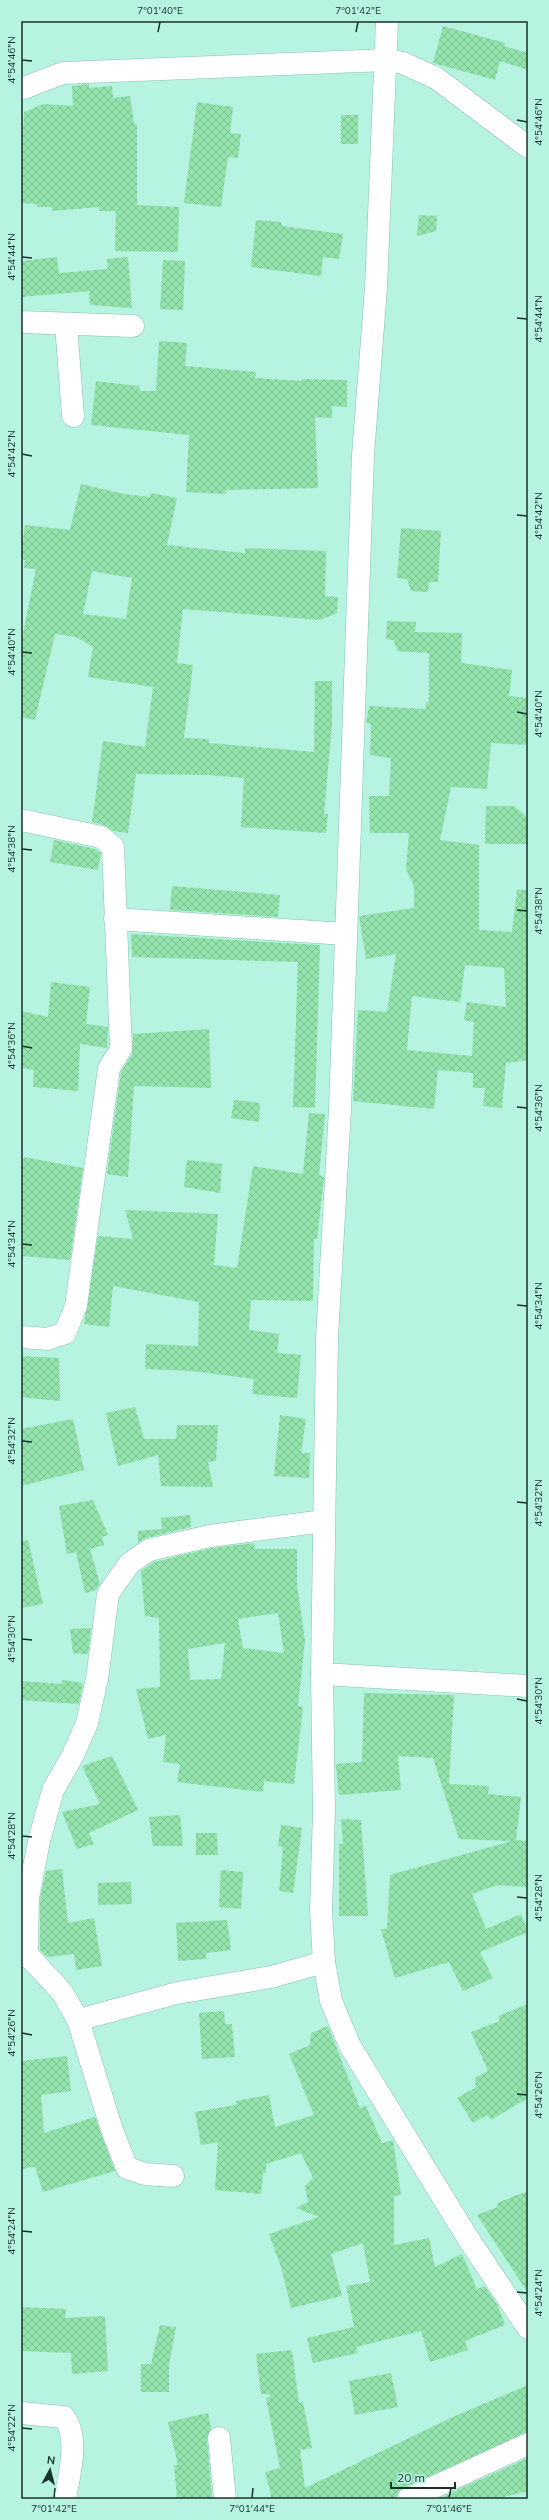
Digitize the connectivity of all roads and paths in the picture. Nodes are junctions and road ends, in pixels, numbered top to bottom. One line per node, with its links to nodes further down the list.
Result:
1 (387, 21): 2 (street)
2 (387, 60): 3 (street); 4 (street); 11 (street)
3 (21, 88)
4 (528, 147)
5 (21, 322): 6 (street)
6 (66, 324): 7 (street); 8 (street)
7 (133, 326)
8 (73, 416)
9 (21, 820): 10 (street)
10 (115, 919): 11 (street); 12 (street)
11 (346, 934): 13 (street)
12 (21, 1337)
13 (324, 1521): 14 (street); 16 (street)
14 (322, 1674): 15 (street); 17 (street)
15 (528, 1686)
16 (24, 1950): 18 (street)
17 (324, 1962): 18 (street); 20 (street)
18 (78, 2020): 19 (street)
19 (173, 2176)
20 (528, 2328)
21 (21, 2413): 24 (street)
22 (219, 2438): 25 (street)
23 (528, 2444): 26 (street)
24 (65, 2499)
25 (225, 2499)
26 (408, 2499)

